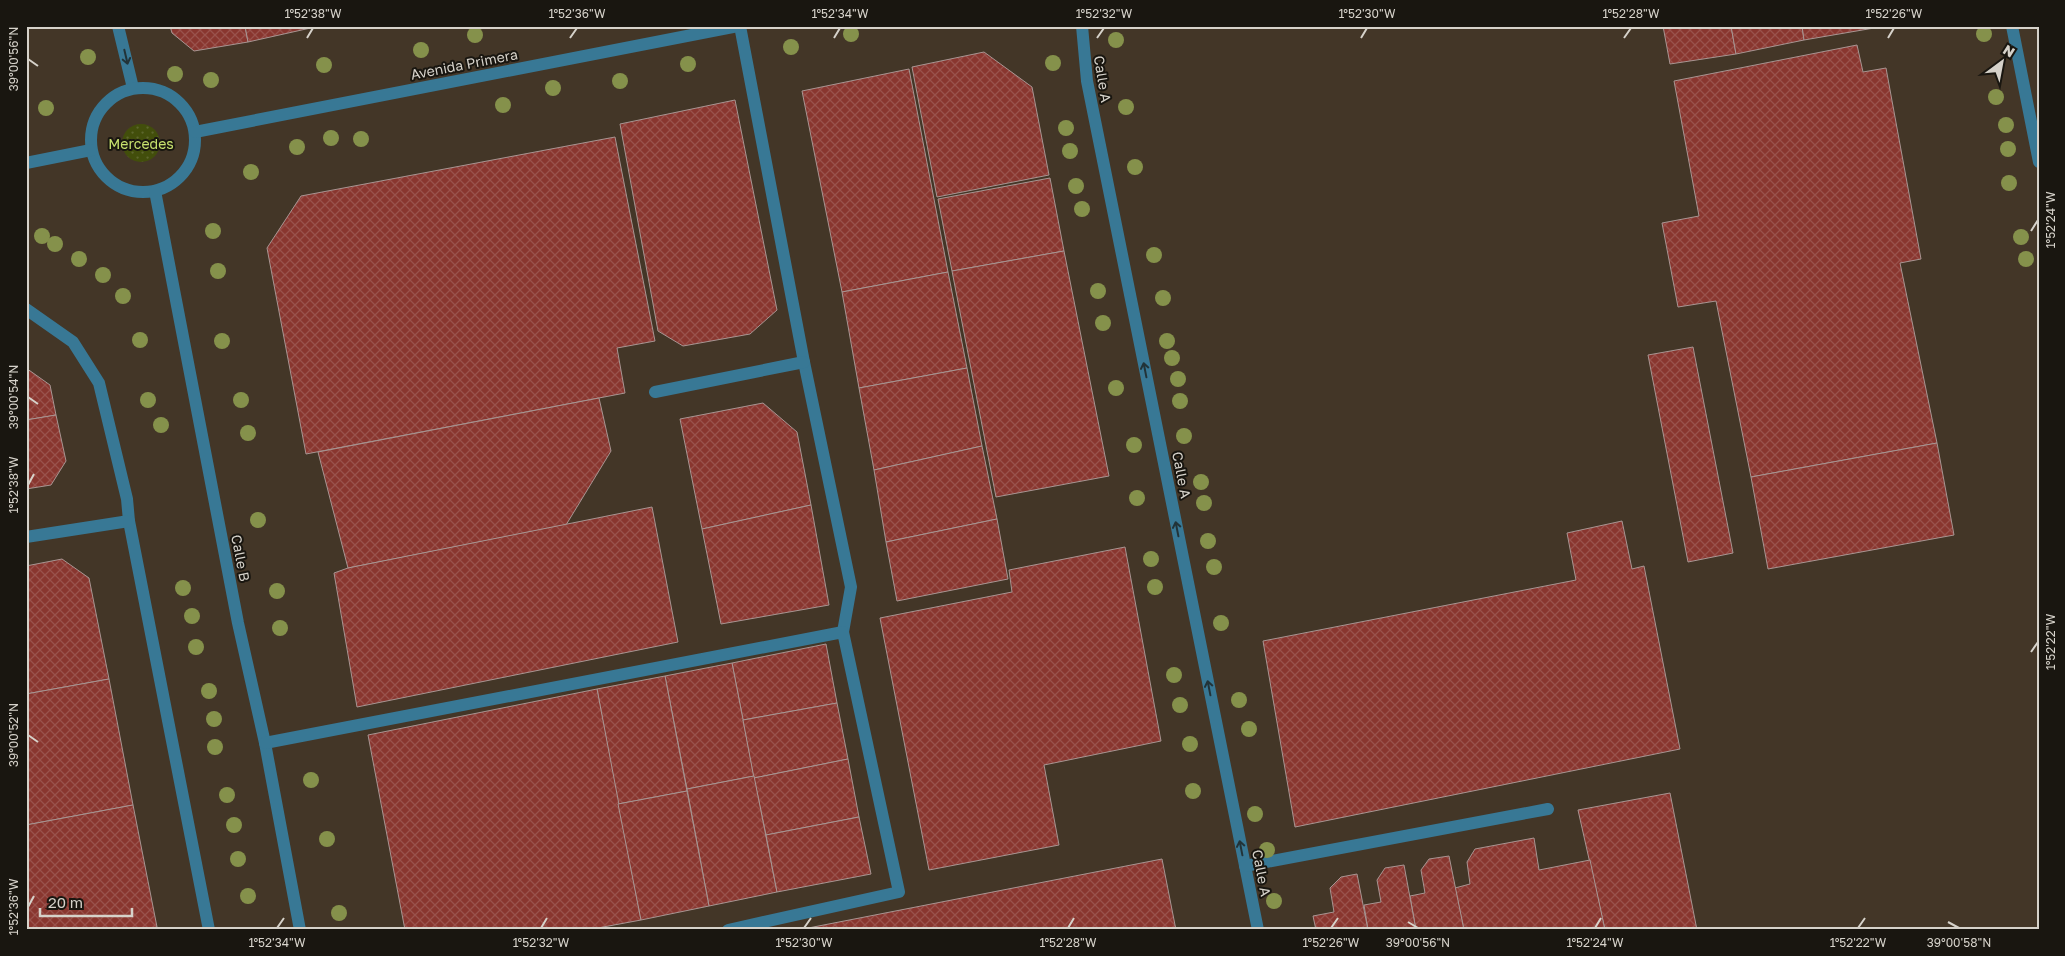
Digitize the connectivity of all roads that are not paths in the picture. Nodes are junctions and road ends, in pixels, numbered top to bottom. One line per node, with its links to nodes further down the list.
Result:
1 (118, 26): 5 (street, one-way to 5)
2 (739, 26): 6 (street, Avenida Primera); 12 (street)
3 (1082, 26): 19 (street, Calle A, one-way to 3)
4 (2012, 26): 8 (street)
5 (133, 88): 6 (street); 7 (street)
6 (195, 132): 10 (street)
7 (91, 150): 9 (street); 10 (street)
8 (2039, 162)
9 (26, 163)
10 (154, 191): 17 (street, Calle B)
11 (26, 309): 14 (street)
12 (804, 362): 13 (street); 16 (street)
13 (655, 392)
14 (129, 521): 15 (street); 20 (street)
15 (26, 537)
16 (843, 632): 17 (street); 22 (street)
17 (265, 743): 21 (street, Calle B)
18 (1548, 809): 19 (street)
19 (1245, 866): 23 (street, Calle A)
20 (209, 930)
21 (300, 930)
22 (728, 930)
23 (1258, 930)

